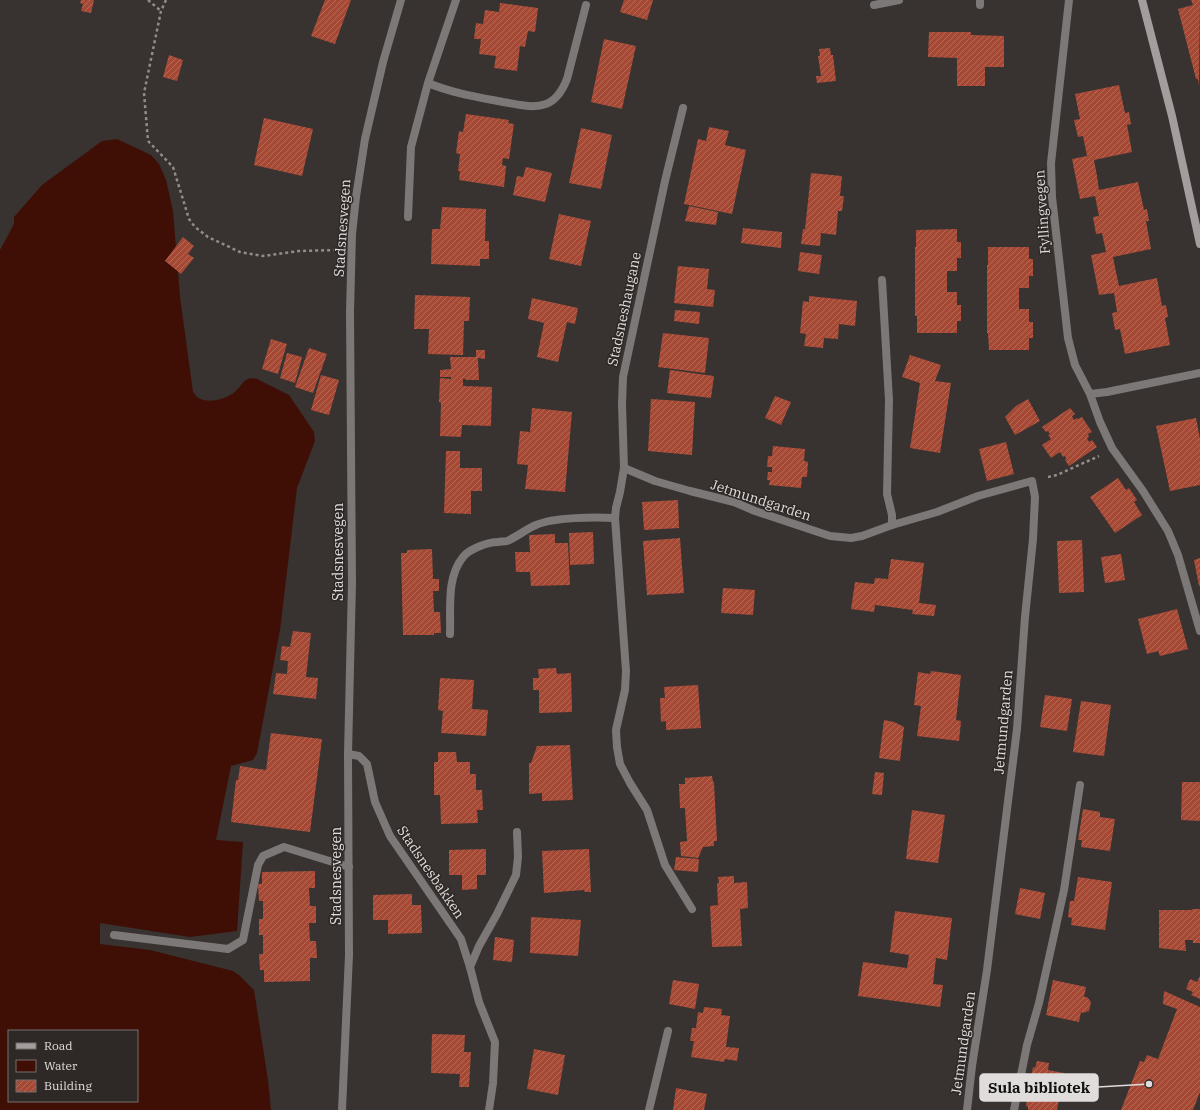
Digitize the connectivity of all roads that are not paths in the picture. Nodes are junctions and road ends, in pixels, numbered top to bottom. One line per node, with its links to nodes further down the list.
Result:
1 (401, 0): 20 (street, Stadsnesvegen)
2 (456, 0): 8 (street)
3 (900, 0): 7 (street)
4 (1069, 0): 14 (street, Fyllingvegen)
5 (1142, 0): 11 (street)
6 (586, 4): 8 (street)
7 (874, 5)
8 (428, 83): 10 (street)
9 (683, 108): 15 (street, Stadsneshaugane)
10 (408, 217)
11 (1200, 244)
12 (882, 280): 17 (street)
13 (1200, 373): 14 (street)
14 (1090, 394): 18 (street, Fyllingvegen)
15 (624, 468): 16 (street, Stadsneshaugane); 17 (street, Jetmundgarden)
16 (615, 518): 19 (street); 24 (street, Stadsneshaugane)
17 (892, 525): 31 (street, Jetmundgarden)
18 (1200, 631)
19 (450, 634)
20 (348, 754): 23 (street, Stadsnesvegen); 26 (street, Stadsnesbakken)
21 (1080, 785): 32 (street)
22 (517, 832): 26 (street)
23 (349, 867): 25 (street); 28 (street, Stadsnesvegen)
24 (692, 909)
25 (114, 935)
26 (470, 967): 29 (street, Stadsnesbakken)
27 (668, 1031): 30 (street)
28 (342, 1110)
29 (490, 1110)
30 (649, 1110)
31 (967, 1110)
32 (1014, 1110)

